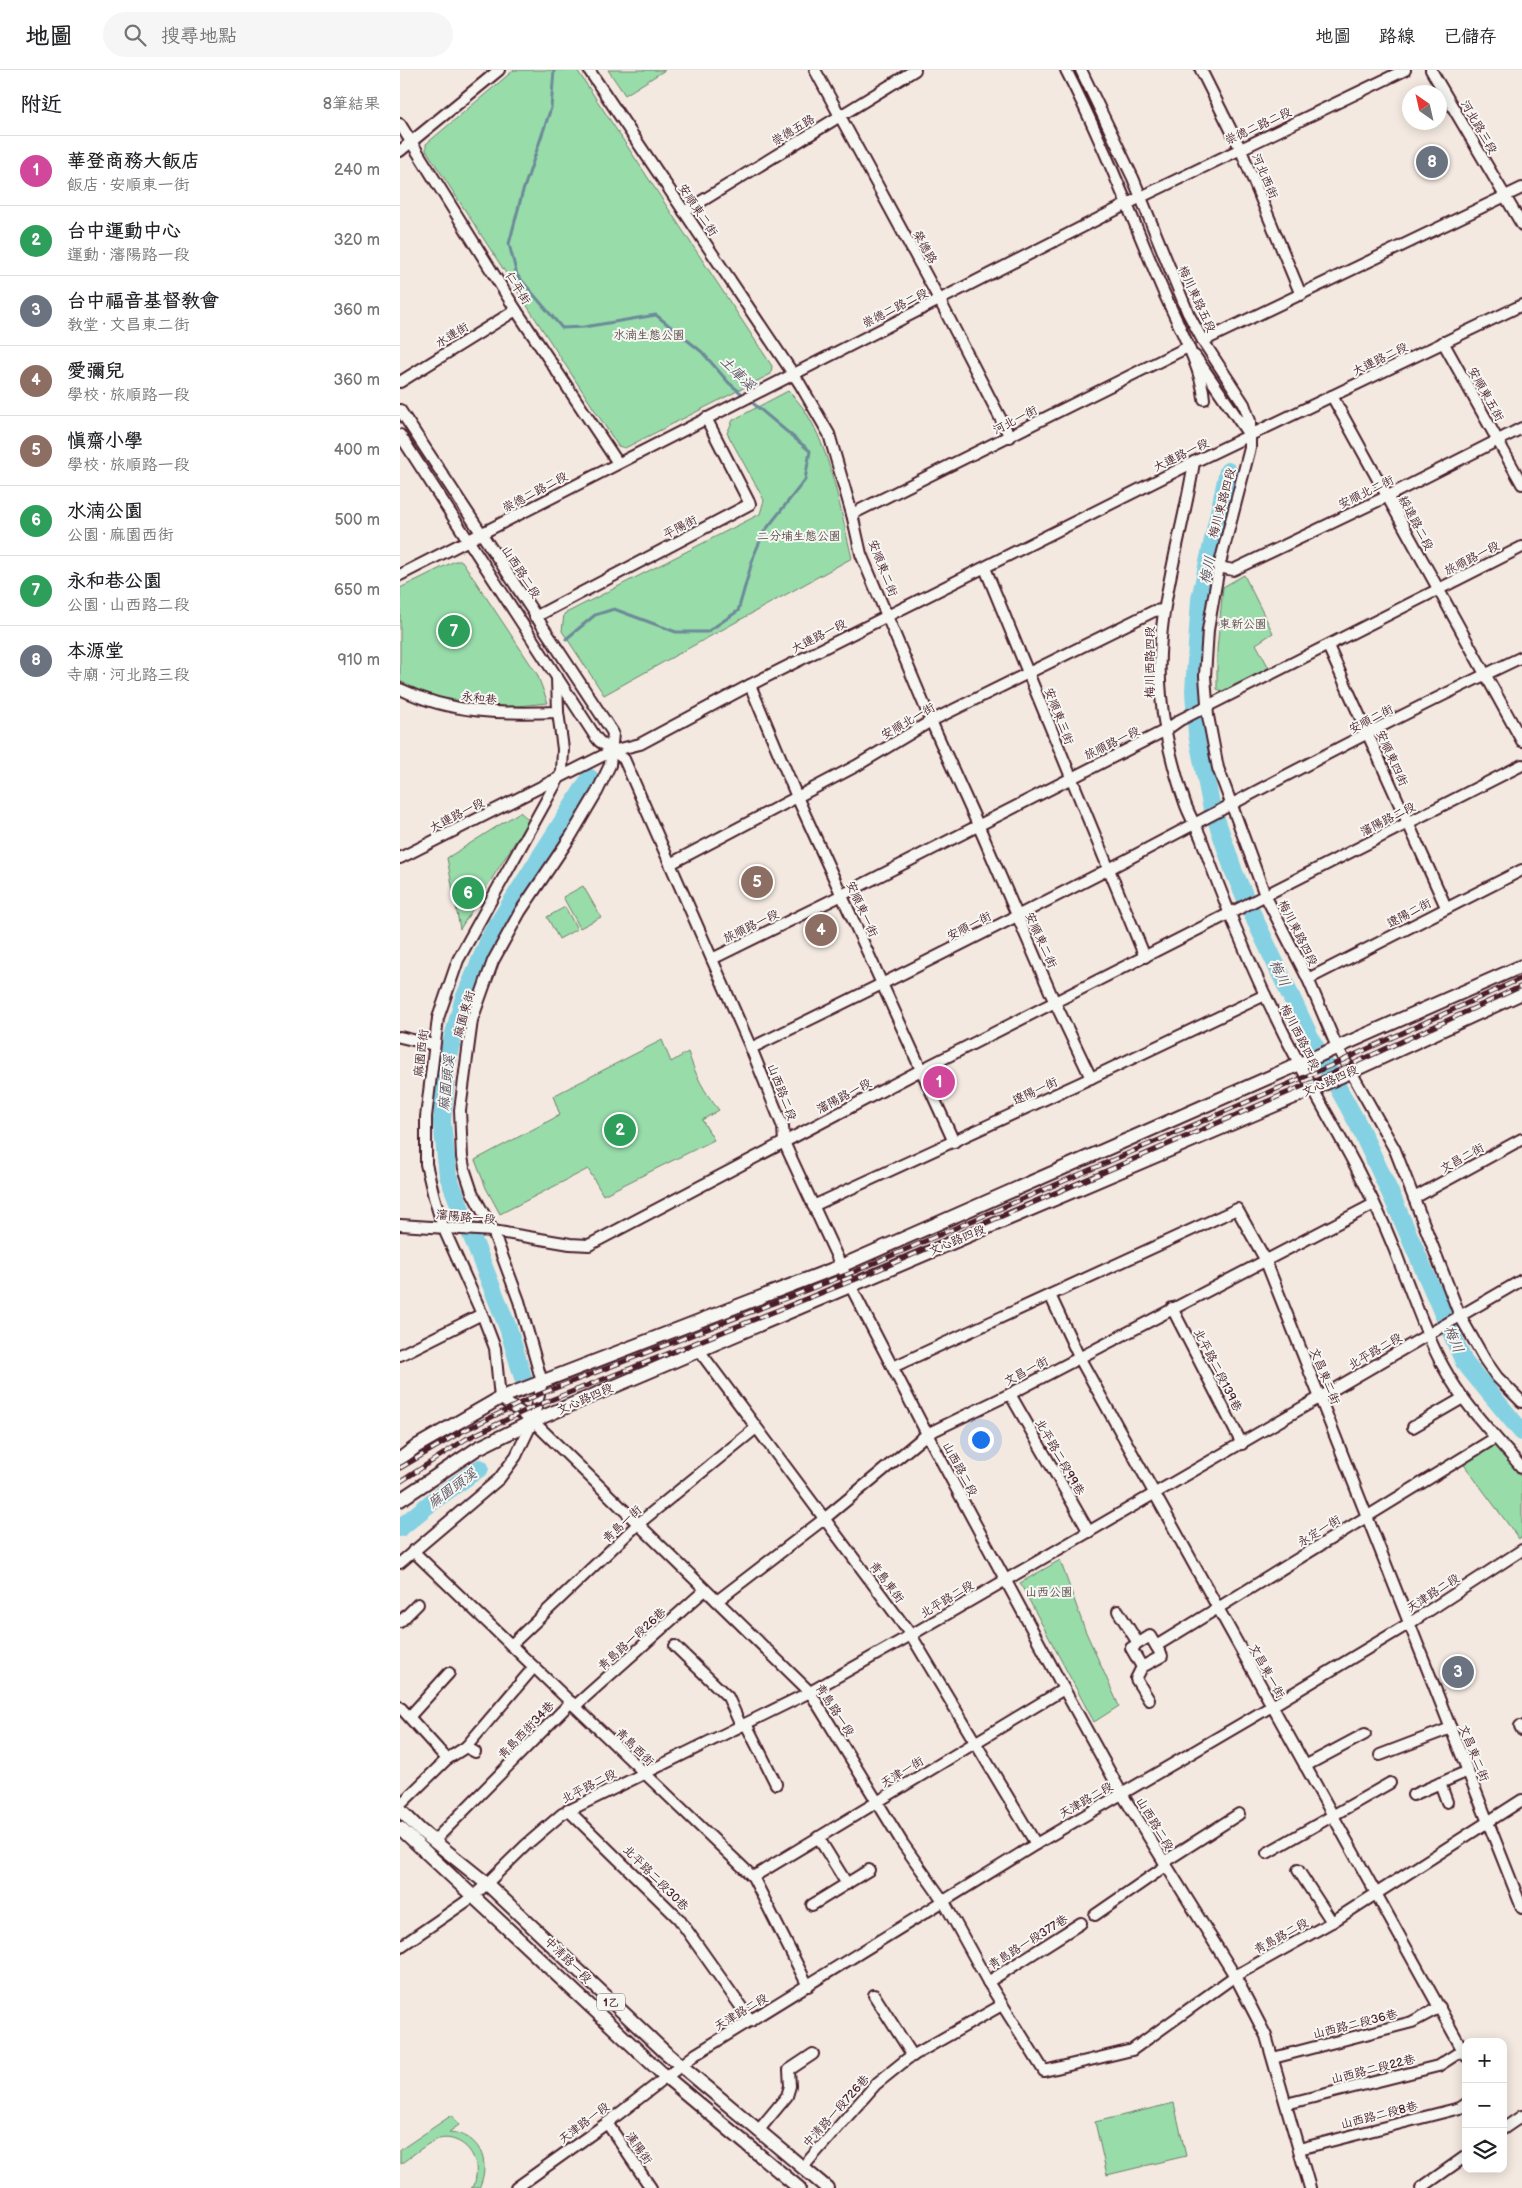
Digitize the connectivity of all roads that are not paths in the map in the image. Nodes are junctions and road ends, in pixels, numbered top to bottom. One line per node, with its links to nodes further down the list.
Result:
1 (499, 70): 12 (street)
2 (589, 70): 19 (street, 安順東二街)
3 (815, 70): 10 (street, 榮德路)
4 (915, 70): 10 (street, 崇德五路)
5 (1066, 70): 18 (street)
6 (1081, 70): 17 (street, 梅川東路五段)
7 (1200, 70): 13 (street, 河北西街)
8 (1405, 70): 13 (street, 崇德二路二段)
9 (1431, 70): 16 (street, 河北路三段)
10 (840, 116): 19 (street, 崇德五路); 22 (street, 榮德路)
11 (400, 124): 12 (street, 仁平街)
12 (411, 142): 14 (street); 24 (street, 仁平街)
13 (1240, 148): 17 (street, 崇德二路二段); 21 (street, 河北西街)
14 (400, 151)
15 (1522, 188): 16 (street)
16 (1505, 196): 20 (street, 河北路三段); 21 (street)
17 (1141, 197): 18 (street, 崇德二路二段); 25 (street, 梅川東路五段)
18 (1128, 204): 22 (street, 崇德二路二段); 27 (street)
19 (684, 212): 28 (street, 安順東二街)
20 (1522, 225)
21 (1301, 295): 25 (street)
22 (939, 299): 28 (street, 崇德二路二段); 37 (street, 榮德路)
23 (1522, 305): 26 (street, 大連路二段)
24 (516, 310): 29 (street, 水連街); 40 (street, 仁平街)
25 (1203, 341): 36 (street, 梅川東路五段)
26 (1443, 342): 30 (street, 大連路二段); 38 (street, 安順東五街)
27 (1188, 347): 31 (street); 36 (street); 37 (street, 河北一街)
28 (793, 374): 33 (street, 崇德二路二段); 43 (street, 安順東二街)
29 (400, 382)
30 (1332, 396): 36 (street, 大連路二段); 42 (street, 綏遠路二段)
31 (1204, 399)
32 (400, 410): 44 (street, 山西路二段)
33 (706, 418): 40 (street, 崇德二路二段); 52 (street, 平陽街)
34 (1522, 428): 38 (street, 安順北二街)
35 (400, 435): 45 (street, 山西路二段)
36 (1249, 435): 39 (street, 大連路一段); 47 (street, 梅川東路四段)
37 (1010, 437): 43 (street, 河北一街)
38 (1497, 440): 41 (street, 安順東五街); 42 (street, 安順北二街)
39 (1194, 462): 48 (street, 大連路一段); 51 (street, 梅川西路四段)
40 (618, 463): 44 (street, 崇德二路二段)
41 (1522, 484)
42 (1388, 496): 47 (street, 安順北二街); 50 (street, 綏遠路二段)
43 (852, 514): 53 (street, 安順東二街)
44 (482, 534): 45 (street, 崇德二路二段); 52 (street, 山西路二段)
45 (469, 541): 49 (street, 崇德二路二段); 58 (street, 山西路二段)
46 (1522, 547): 50 (street, 旅順路一段)
47 (1219, 567): 61 (street, 梅川東路四段)
48 (985, 568): 53 (street, 大連路一段); 56 (street, 安順東三街)
49 (400, 575)
50 (1438, 590): 54 (street, 旅順路一段); 57 (street, 綏遠路二段)
51 (1163, 610): 56 (street, 安順北一街); 64 (street, 梅川西路四段)
52 (535, 616): 67 (street, 山西路二段)
53 (888, 616): 59 (street, 大連路一段); 63 (street, 安順東二街)
54 (1328, 646): 61 (street, 旅順路一段); 65 (street, 安順東四街)
55 (1522, 657): 57 (street, 安順二街)
56 (1029, 673): 63 (street, 安順北一街); 70 (street, 安順東三街)
57 (1485, 674): 65 (street, 安順二街); 66 (street, 綏遠路二段)
58 (557, 677): 62 (street); 67 (street, 山西路二段)
59 (750, 685): 67 (street, 大連路一段); 71 (street, 安順東一街)
60 (400, 689): 62 (street, 永和巷)
61 (1203, 708): 64 (street, 旅順路一段); 72 (street, 梅川東路四段)
62 (558, 712): 69 (street)
63 (931, 721): 71 (street, 安順北一街); 75 (street, 安順東二街)
64 (1166, 730): 70 (street, 旅順路一段); 73 (street, 梅川西路四段)
65 (1368, 734): 72 (street, 安順二街); 74 (street, 安順東四街)
66 (1522, 741)
67 (612, 751): 69 (street, 大連路一段); 77 (street, 山西路二段); 110 (street, 麻園東街)
68 (1522, 765): 74 (street, 瀋陽路二段)
69 (560, 777): 76 (street, 大連路一段); 94 (street, 麻園西街)
70 (1070, 778): 75 (street, 旅順路一段); 78 (street, 安順東三街)
71 (797, 797): 77 (street, 安順北一街); 80 (street, 安順東一街)
72 (1231, 803): 73 (street, 安順二街); 81 (street, 梅川東路四段)
73 (1195, 823): 78 (street, 安順一街); 83 (street, 梅川西路四段)
74 (1408, 823): 81 (street, 瀋陽路二段); 82 (street, 安順東四街)
75 (978, 825): 80 (street, 旅順路一段); 84 (street, 安順東二街)
76 (400, 858)
77 (670, 864): 86 (street, 山西路二段)
78 (1109, 868): 84 (street, 安順一街); 85 (street, 安順東三街)
79 (1522, 870): 82 (street, 遼陽二街)
80 (842, 895): 86 (street, 旅順路一段); 89 (street, 安順東一街)
81 (1265, 895): 83 (street, 瀋陽路二段); 88 (street, 梅川東路四段)
82 (1446, 907): 88 (street, 遼陽二街)
83 (1228, 914): 85 (street, 瀋陽路一段); 91 (street, 梅川西路四段)
84 (1017, 916): 89 (street, 安順一街); 92 (street, 安順東二街)
85 (1145, 957): 92 (street, 瀋陽路一段)
86 (712, 959): 96 (street, 山西路二段)
87 (1522, 966): 95 (main road, 文心路四段)
88 (1308, 979): 95 (street, 梅川東路四段)
89 (883, 985): 96 (street, 安順一街); 98 (street, 安順東一街)
90 (1522, 993): 99 (main road, 文心路四段)
91 (1265, 995): 97 (street, 梅川西路四段); 100 (street, 遼陽一街)
92 (1055, 1002): 98 (street, 瀋陽路一段); 100 (street, 安順東二街)
93 (400, 1038): 94 (street)
94 (434, 1045): 109 (street, 麻園西街)
95 (1337, 1047): 97 (main road, 文心路四段); 99 (street, 梅川東路四段)
96 (751, 1048): 103 (street, 山西路二段)
97 (1298, 1063): 101 (street, 梅川西路四段); 112 (main road, 文心路四段)
98 (921, 1070): 103 (street, 瀋陽路一段); 104 (street, 安順東一街)
99 (1350, 1073): 101 (main road, 文心路四段); 105 (street, 梅川東路四段)
100 (1091, 1078): 104 (street, 遼陽一街)
101 (1313, 1089): 106 (street, 梅川西路四段); 114 (main road, 文心路四段)
102 (1522, 1139): 105 (street, 文昌二街)
103 (784, 1142): 107 (street, 山西路二段); 110 (street, 瀋陽路一段)
104 (954, 1142): 107 (street, 遼陽一街)
105 (1414, 1198): 118 (street, 梅川東路四段)
106 (1374, 1204): 111 (street, 文昌一街); 119 (street, 梅川西路四段)
107 (813, 1206): 112 (street, 山西路二段)
108 (400, 1224): 109 (street, 瀋陽路一段)
109 (449, 1228): 110 (street, 瀋陽路一段); 117 (street, 麻園西街)
110 (493, 1231): 124 (street, 麻園東街)
111 (1265, 1259): 115 (street, 文昌東二街); 116 (street, 文昌一街); 127 (street, 文昌東二街)
112 (841, 1266): 114 (street, 山西路二段); 124 (main road, 文心路四段)
113 (1522, 1280): 118 (street, 北平路二段)
114 (850, 1285): 120 (main road, 文心路四段); 123 (street, 山西路二段)
115 (1050, 1295): 122 (street, 文昌東一街); 123 (street, 文昌東二街)
116 (1172, 1308): 122 (street, 文昌一街); 135 (street, 北平路二段139巷)
117 (482, 1314): 121 (street); 126 (street, 麻園西街)
118 (1456, 1319): 119 (street, 北平路二段); 129 (street, 梅川東路四段)
119 (1428, 1336): 127 (street, 北平路二段); 128 (street, 梅川西路四段)
120 (698, 1349): 130 (main road, 文心路四段); 132 (street, 青島東街)
121 (400, 1355)
122 (1079, 1357): 125 (street, 文昌一街); 138 (street, 文昌東一街)
123 (893, 1367): 133 (street, 山西路二段)
124 (542, 1382): 126 (main road, 文心路四段); 130 (street, 麻園東街)
125 (1010, 1394): 133 (street, 文昌一街); 143 (street, 北平路二段99巷)
126 (500, 1398): 130 (street); 136 (main road, 文心路四段)
127 (1320, 1398): 135 (street, 北平路二段); 140 (street, 文昌東二街)
128 (1463, 1398): 131 (street); 134 (street, 梅川西路四段)
129 (1522, 1402)
130 (533, 1421): 139 (main road, 文心路四段); 142 (street, 青島路一段); 145 (street, 麻園東街)
131 (1413, 1426)
132 (756, 1428): 141 (street, 青島東街); 142 (street, 青島一街)
133 (927, 1434): 141 (street, 文昌一街); 147 (street, 山西路二段)
134 (1495, 1438): 137 (street, 梅川西路四段); 140 (street, 永定一街)
135 (1242, 1444): 138 (street, 北平路二段)
136 (400, 1459)
137 (1522, 1468)
138 (1156, 1494): 143 (street, 北平路二段); 151 (street, 文昌東一街)
139 (400, 1500)
140 (1368, 1515): 151 (street, 永定一街); 154 (street, 文昌東二街)
141 (824, 1518): 149 (street, 文昌一街); 155 (street, 青島東街)
142 (638, 1524): 148 (street, 青島路一段); 157 (street, 青島一街)
143 (1089, 1532): 147 (street, 北平路二段)
144 (1522, 1550): 154 (street, 天津路二段)
145 (413, 1551): 146 (street, 麻園東街); 157 (street, 青島西街)
146 (400, 1563)
147 (1006, 1579): 155 (street, 北平路二段); 163 (street, 山西路二段)
148 (705, 1590): 149 (street, 青島路一段); 166 (street, 青島路一段26巷)
149 (717, 1601): 164 (street, 青島路一段)
150 (418, 1604): 153 (street)
151 (1218, 1608): 159 (street, 永定一街); 167 (street, 文昌東一街)
152 (1118, 1611): 156 (street)
153 (400, 1622)
154 (1410, 1622): 167 (street, 天津路二段); 171 (street, 文昌東二街)
155 (911, 1635): 164 (street, 北平路二段); 173 (street, 青島東街)
156 (1138, 1643): 159 (street); 161 (street)
157 (511, 1645): 160 (street, 青島西街)
158 (676, 1646): 170 (street)
159 (1156, 1646): 161 (street)
160 (534, 1667): 166 (street, 青島西街); 175 (street)
161 (1142, 1667): 165 (street)
162 (449, 1673): 169 (street)
163 (1064, 1688): 173 (street, 天津一街); 182 (street, 山西路二段)
164 (810, 1692): 170 (street, 北平路二段); 185 (street, 青島路一段)
165 (1149, 1700)
166 (573, 1704): 178 (street, 青島西街); 195 (street, 青島西街34巷)
167 (1272, 1706): 176 (street, 文昌東一街); 182 (street, 天津路二段)
168 (400, 1707): 169 (street)
169 (410, 1716): 175 (street)
170 (743, 1725): 178 (street, 北平路二段); 181 (street)
171 (1451, 1728): 174 (street); 177 (street, 文昌東二街)
172 (1365, 1734): 176 (street)
173 (974, 1743): 185 (street, 天津一街); 196 (street, 青島東街)
174 (1380, 1755)
175 (447, 1760): 187 (street)
176 (1305, 1766): 191 (street, 文昌東一街)
177 (1468, 1771): 180 (street); 192 (street, 文昌東二街)
178 (644, 1772): 189 (street, 北平路二段); 201 (street, 青島西街)
179 (1390, 1783): 191 (street)
180 (1440, 1783): 183 (street); 186 (street)
181 (776, 1784)
182 (1122, 1794): 196 (street, 天津路二段); 198 (street, 山西路二段)
183 (1414, 1795)
184 (1522, 1800): 192 (street, 青島路二段)
185 (878, 1801): 194 (street, 天津一街); 206 (street, 青島路一段)
186 (1447, 1802)
187 (400, 1805)
188 (400, 1810): 195 (main road, 中清路一段 / 1乙)
189 (568, 1810): 202 (street, 北平路二段); 219 (street, 北平路二段30巷)
190 (1239, 1814): 198 (street)
191 (1332, 1814): 197 (street); 204 (street, 文昌東一街)
192 (1488, 1822): 204 (street, 青島路二段); 208 (street, 文昌東二街)
193 (400, 1828): 205 (main road, 中清路一段 / 1乙)
194 (818, 1837): 201 (street, 天津一街); 203 (street)
195 (434, 1841): 202 (main road, 中清路一段 / 1乙)
196 (1036, 1844): 206 (street, 天津路二段)
197 (1267, 1853)
198 (1165, 1864): 209 (street); 213 (street, 山西路二段)
199 (870, 1870): 203 (street)
200 (1298, 1870): 210 (street)
201 (753, 1877): 215 (street, 青島西街)
202 (486, 1883): 205 (street, 北平路二段); 225 (main road, 中清路一段 / 1乙)
203 (847, 1884): 207 (street)
204 (1376, 1894): 210 (street, 青島路二段); 218 (street, 文昌東一街)
205 (474, 1896): 212 (street, 北平路二段); 227 (main road, 中清路一段 / 1乙)
206 (944, 1902): 214 (street, 青島路一段); 215 (street, 天津路二段)
207 (812, 1905)
208 (1522, 1908)
209 (1095, 1915)
210 (1332, 1922): 213 (street, 青島路二段)
211 (1081, 1923): 214 (street, 青島路一段377巷)
212 (400, 1947)
213 (1235, 1976): 224 (street, 山西路二段); 226 (street, 青島路二段)
214 (988, 1982): 217 (street, 青島路一段)
215 (808, 1986): 219 (street, 天津路二段)
216 (874, 1995): 223 (street)
217 (1002, 2005): 223 (street, 中清路一段726巷); 226 (street, 青島路一段)
218 (1440, 2008): 220 (street, 文昌東一街); 224 (street, 山西路二段36巷)
219 (751, 2021): 225 (street, 天津路二段)
220 (1462, 2049)
221 (813, 2054): 233 (street)
222 (1462, 2054): 228 (street, 山西路二段22巷)
223 (913, 2056): 236 (street, 中清路一段726巷)
224 (1273, 2058): 228 (street, 山西路二段)
225 (680, 2066): 227 (street, 天津路二段); 233 (main road, 中清路一段 / 1乙)
226 (1044, 2071)
227 (665, 2076): 231 (street, 天津路一段); 239 (main road, 中清路一段 / 1乙)
228 (1286, 2104): 234 (street, 山西路二段)
229 (1462, 2107): 234 (street, 山西路二段8巷)
230 (1522, 2116): 232 (street)
231 (607, 2123): 237 (street, 天津路一段); 238 (street, 漢陽街)
232 (1507, 2125)
233 (758, 2131): 236 (main road, 中清路一段 / 1乙)
234 (1299, 2149): 241 (street, 山西路二段)
235 (1462, 2159): 242 (street)
236 (802, 2167): 240 (main road, 中清路一段 / 1乙)
237 (516, 2188)
238 (651, 2188)
239 (799, 2188)
240 (827, 2188)
241 (1310, 2188)
242 (1422, 2188)

